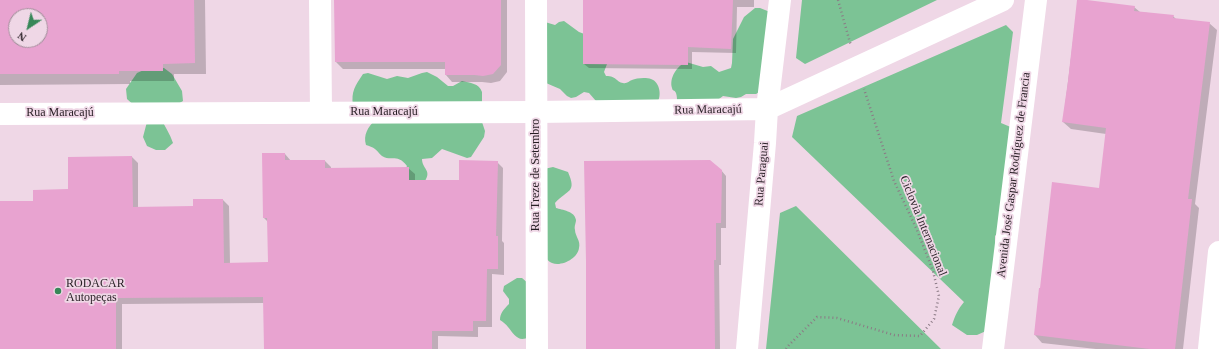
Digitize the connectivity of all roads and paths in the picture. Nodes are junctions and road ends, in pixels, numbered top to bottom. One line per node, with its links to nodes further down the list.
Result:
1 (320, 0): 9 (street)
2 (536, 0): 10 (street, Rua Treze de Setembro)
3 (780, 0): 8 (street, Rua Paraguai)
4 (838, 0): 7 (path, Ciclovia Internacional)
5 (1003, 0): 7 (street)
6 (1036, 0): 16 (street, Avenida José Gaspar Rodríguez de Francia)
7 (858, 67): 8 (street); 15 (path, Ciclovia Internacional)
8 (767, 109): 10 (street, Rua Maracajú); 14 (street, Rua Paraguai)
9 (321, 112): 10 (street, Rua Maracajú); 11 (street, Rua Maracajú)
10 (536, 112): 13 (street, Rua Treze de Setembro)
11 (0, 114)
12 (1219, 252): 17 (street)
13 (537, 349)
14 (746, 349)
15 (786, 349)
16 (993, 349)
17 (1209, 349)

